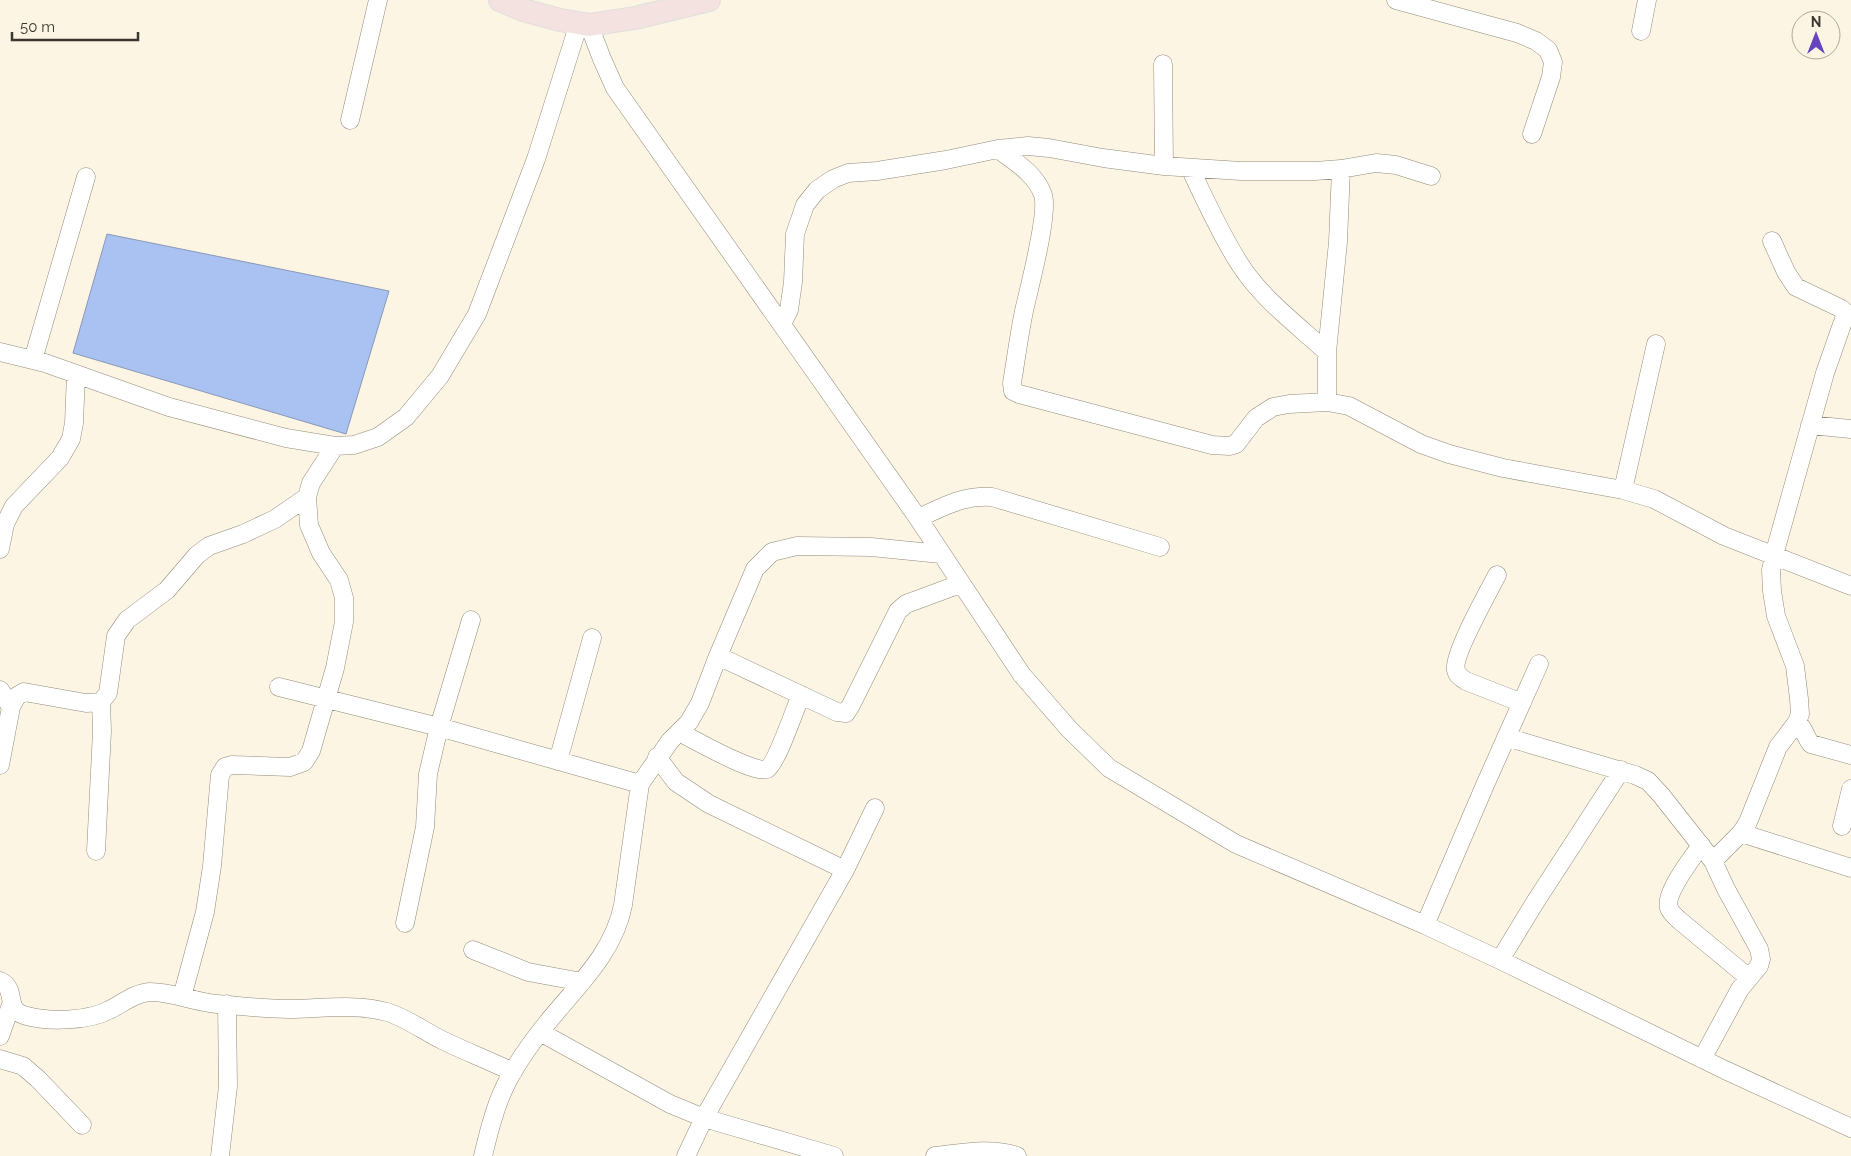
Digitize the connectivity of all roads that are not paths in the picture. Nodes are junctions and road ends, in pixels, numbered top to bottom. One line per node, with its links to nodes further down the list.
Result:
1 (378, 0): 9 (street)
2 (500, 0): 6 (main road)
3 (709, 0): 6 (main road)
4 (1396, 0): 10 (street)
5 (1647, 0): 7 (street)
6 (584, 24): 19 (street); 28 (street)
7 (1641, 31)
8 (1163, 64): 12 (street)
9 (350, 120)
10 (1532, 134)
11 (998, 149): 12 (street); 19 (street); 25 (street)
12 (1164, 166): 13 (street)
13 (1190, 168): 14 (street); 22 (street)
14 (1341, 169): 15 (street); 22 (street)
15 (1431, 176)
16 (86, 177): 23 (street)
17 (1772, 242): 18 (street)
18 (1847, 322): 26 (street)
19 (782, 324): 31 (street)
20 (1656, 344): 29 (street)
21 (0, 352): 23 (street)
22 (1327, 352): 25 (street)
23 (33, 360): 24 (street)
24 (76, 374): 28 (street); 33 (street)
25 (1327, 402): 29 (street)
26 (1810, 425): 27 (street); 35 (street)
27 (1851, 429)
28 (335, 446): 30 (street)
29 (1623, 490): 35 (street)
30 (307, 497): 46 (street); 47 (street)
31 (918, 518): 32 (street); 34 (street)
32 (1160, 547)
33 (0, 549)
34 (941, 554): 37 (street); 41 (street)
35 (1774, 555): 38 (street); 50 (street)
36 (1497, 575): 48 (street)
37 (960, 584): 45 (street); 70 (street)
38 (1851, 586)
39 (471, 620): 51 (street)
40 (592, 638): 56 (street)
41 (718, 656): 45 (street); 52 (street)
42 (1539, 664): 48 (street)
43 (279, 687): 46 (street)
44 (0, 690): 49 (street)
45 (801, 695): 52 (street)
46 (325, 698): 51 (street); 76 (street)
47 (101, 702): 49 (street); 65 (street)
48 (1522, 703): 53 (street)
49 (11, 707): 57 (street)
50 (1797, 722): 54 (street); 63 (street)
51 (439, 727): 56 (street); 69 (street)
52 (679, 732): 55 (street)
53 (1506, 737): 58 (street); 70 (street)
54 (1851, 755)
55 (657, 757): 59 (street); 68 (street)
56 (558, 761): 59 (street)
57 (0, 765)
58 (1621, 770): 64 (street); 72 (street)
59 (640, 784): 75 (street)
60 (1851, 789): 62 (street)
61 (875, 808): 68 (street)
62 (1842, 826)
63 (1741, 833): 66 (street); 67 (street)
64 (1701, 845): 66 (street); 73 (street)
65 (96, 851)
66 (1714, 861): 73 (street)
67 (1851, 868)
68 (845, 870): 84 (street)
69 (404, 923)
70 (1425, 925): 72 (street)
71 (473, 950): 75 (street)
72 (1500, 960): 82 (street)
73 (1749, 978): 82 (street)
74 (0, 981): 78 (street)
75 (582, 982): 79 (street)
76 (182, 997): 77 (street); 78 (street)
77 (227, 1004): 83 (street); 87 (street)
78 (11, 1005): 80 (street)
79 (540, 1032): 83 (street); 84 (street)
80 (0, 1036)
81 (0, 1059): 85 (street)
82 (1702, 1059): 86 (street)
83 (513, 1072): 88 (street)
84 (704, 1118): 89 (street); 90 (street)
85 (82, 1125)
86 (1851, 1128)
87 (220, 1156)
88 (483, 1156)
89 (686, 1156)
90 (834, 1156)
91 (935, 1156): 92 (street)
92 (1017, 1156)

